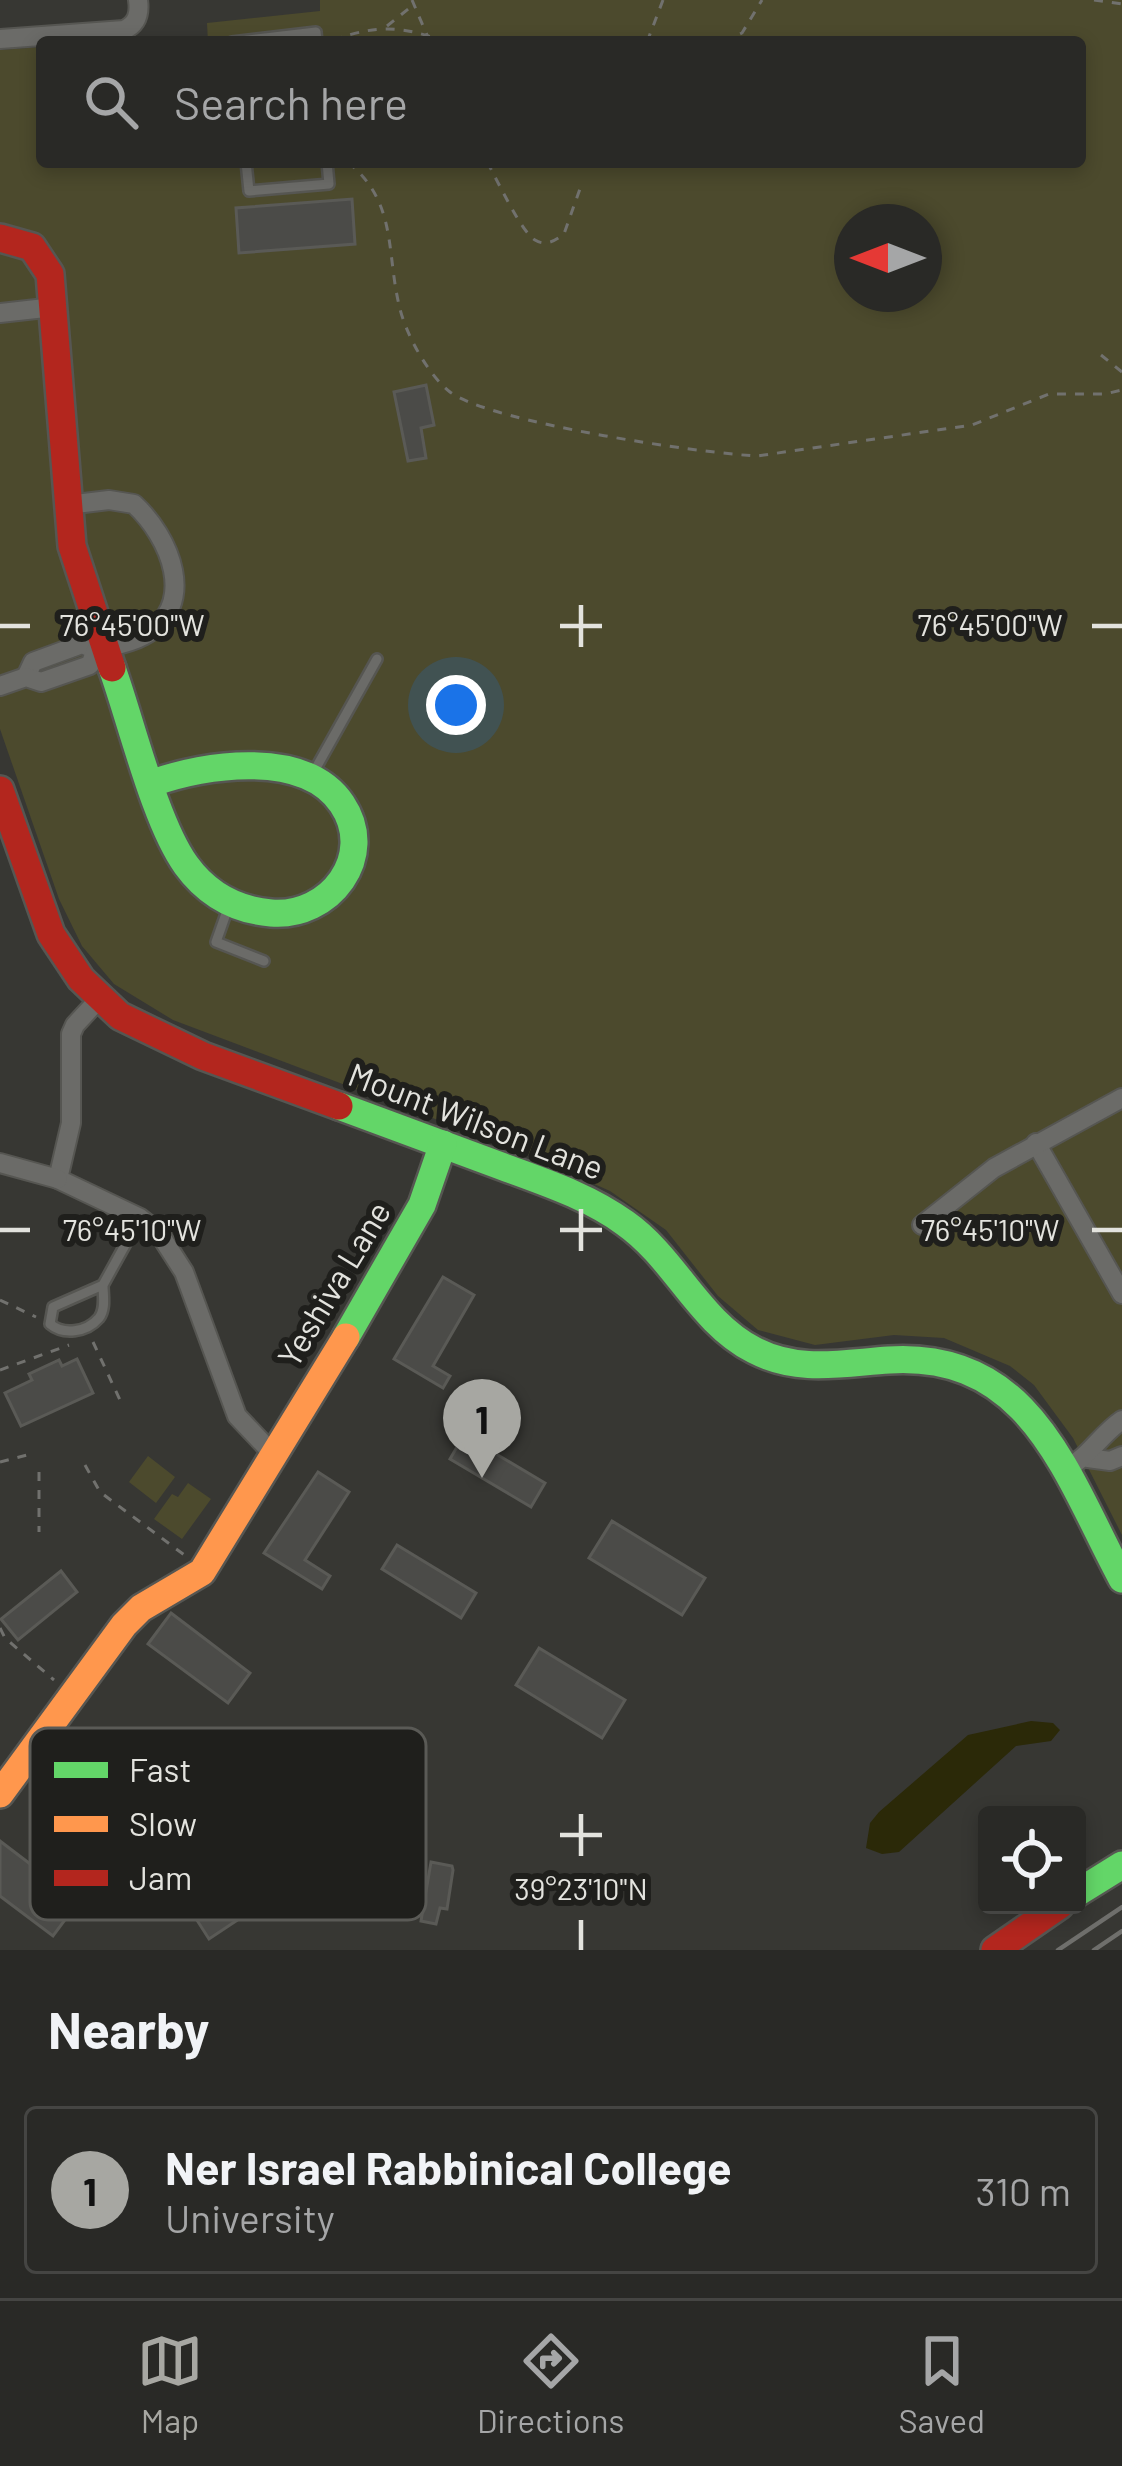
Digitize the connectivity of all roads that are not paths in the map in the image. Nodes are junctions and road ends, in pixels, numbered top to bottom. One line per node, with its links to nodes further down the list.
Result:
1 (138, 0): 2 (street)
2 (89, 36)
3 (282, 36): 4 (lane)
4 (316, 36)
5 (36, 38): 6 (street)
6 (0, 39)
7 (247, 168): 8 (lane)
8 (328, 168)
9 (0, 238): 10 (main road)
10 (54, 308): 11 (street); 12 (main road)
11 (0, 313)
12 (68, 505): 13 (main road); 13 (street)
13 (102, 649): 15 (street); 17 (main road)
14 (377, 659): 16 (lane)
15 (0, 686)
16 (312, 775): 17 (main road); 19 (main road)
17 (153, 783): 19 (main road)
18 (0, 790): 21 (main road, Mount Wilson Lane)
19 (230, 903): 20 (lane)
20 (264, 962)
21 (99, 999): 24 (main road, Mount Wilson Lane); 26 (street)
22 (1122, 1098): 23 (street)
23 (1036, 1143): 28 (street); 30 (street)
24 (443, 1144): 32 (main road, Yeshiva Lane); 34 (main road, Mount Wilson Lane)
25 (0, 1163): 26 (street)
26 (58, 1180): 27 (street)
27 (140, 1218): 29 (lane); 32 (street)
28 (922, 1225)
29 (103, 1285): 29 (lane)
30 (1122, 1294)
31 (1122, 1420): 34 (street)
32 (273, 1454): 36 (main road, Yeshiva Lane)
33 (1122, 1456): 34 (street)
34 (1077, 1463): 35 (main road, Mount Wilson Lane)
35 (1122, 1579)
36 (48, 1728)
37 (30, 1753): 38 (main road, Yeshiva Lane)
38 (0, 1794)
39 (1122, 1865): 40 (main road)
40 (1086, 1888)
41 (1047, 1914): 42 (main road)
42 (994, 1950)

